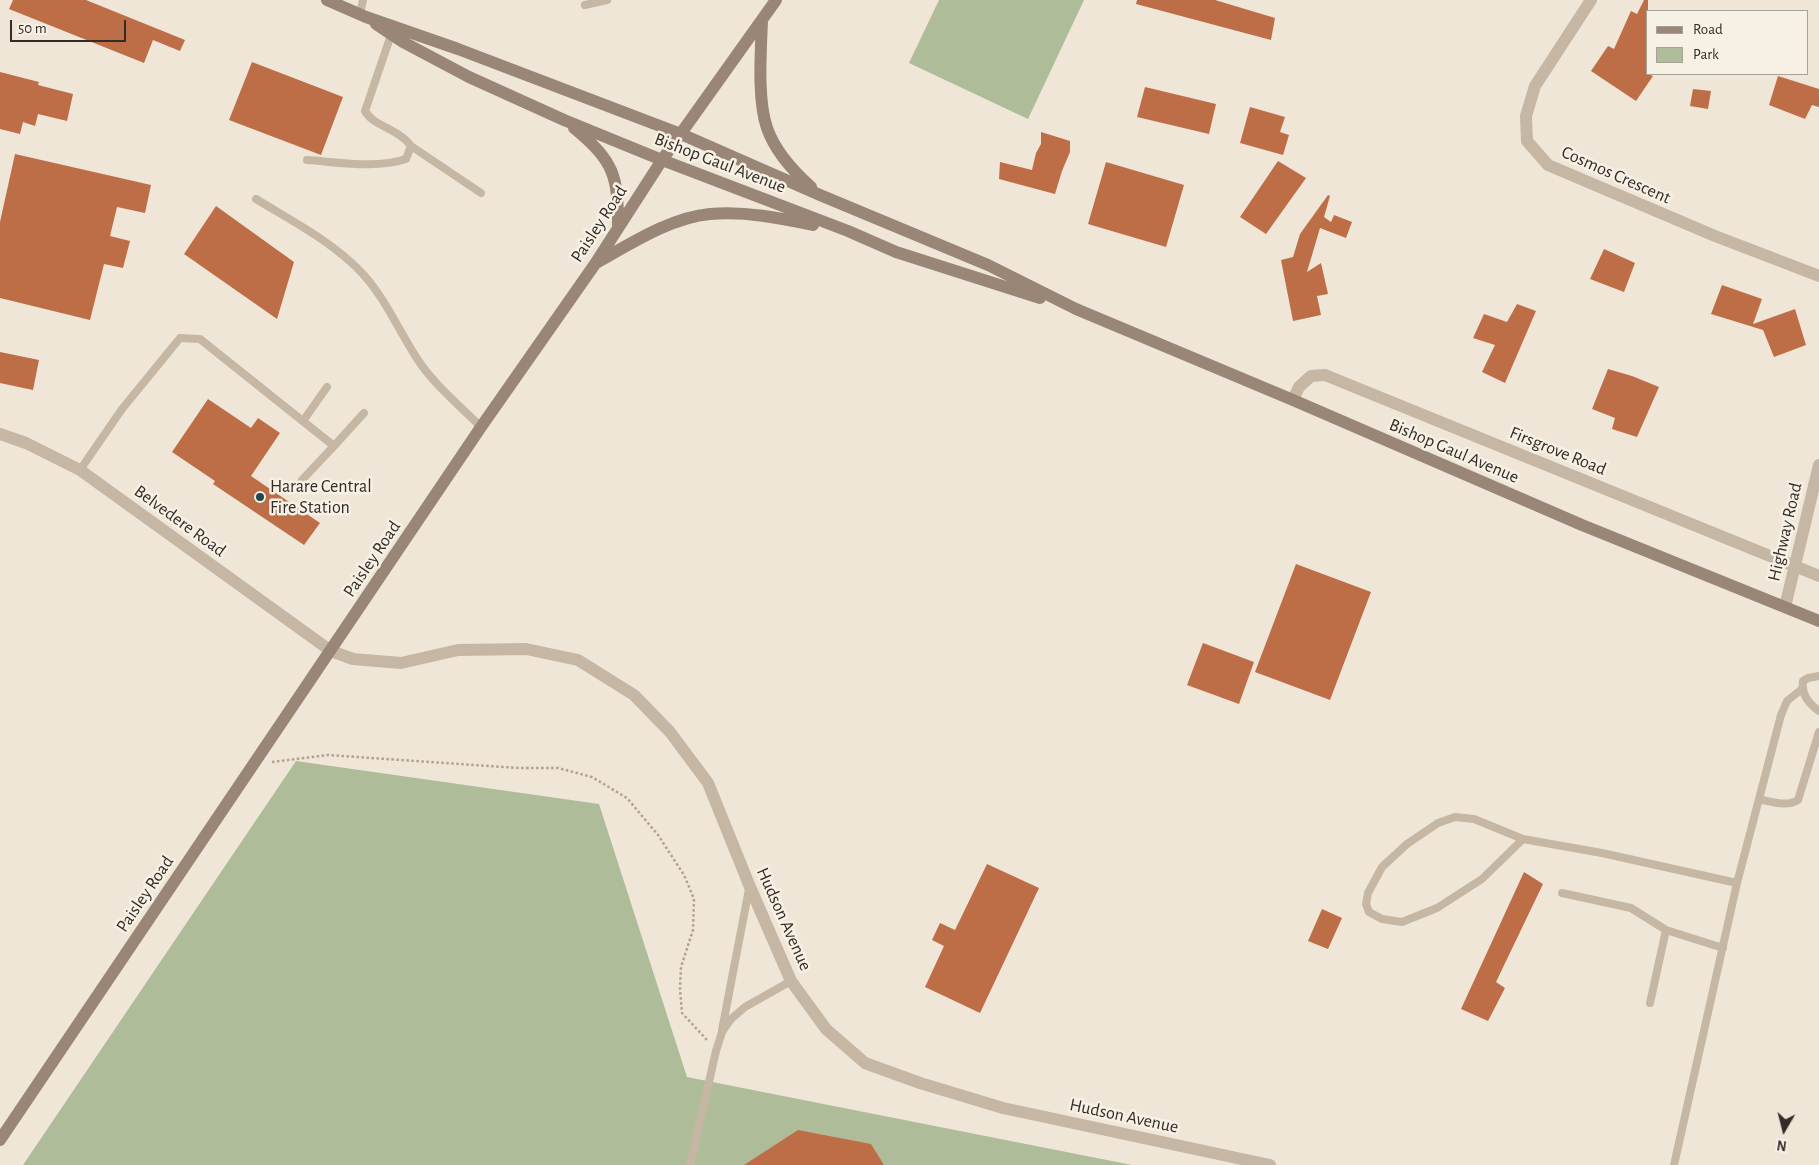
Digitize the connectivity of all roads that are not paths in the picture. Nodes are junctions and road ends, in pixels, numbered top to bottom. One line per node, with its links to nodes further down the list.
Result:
1 (327, 0): 7 (main road, Bishop Gaul Avenue)
2 (363, 0): 7 (lane)
3 (607, 0): 6 (lane)
4 (776, 0): 8 (main road, Paisley Road)
5 (1591, 0): 21 (street, Cosmos Crescent)
6 (585, 5)
7 (363, 15): 9 (main road, Bishop Gaul Avenue); 11 (main road, Bishop Gaul Avenue)
8 (762, 20): 11 (main road, Paisley Road); 16 (main road)
9 (391, 35): 10 (main road, Bishop Gaul Avenue); 12 (lane)
10 (564, 120): 14 (main road, Bishop Gaul Avenue); 18 (main road)
11 (681, 134): 14 (main road, Paisley Road); 16 (main road, Bishop Gaul Avenue)
12 (411, 146): 13 (lane); 15 (lane)
13 (306, 160)
14 (662, 160): 18 (main road, Paisley Road); 19 (main road, Bishop Gaul Avenue)
15 (482, 193)
16 (820, 195): 22 (main road, Bishop Gaul Avenue)
17 (256, 199): 27 (lane)
18 (618, 227): 20 (main road, Paisley Road)
19 (848, 232): 20 (main road); 22 (main road, Bishop Gaul Avenue)
20 (595, 264): 27 (main road, Paisley Road)
21 (1819, 276)
22 (1076, 309): 24 (main road, Bishop Gaul Avenue)
23 (327, 387): 26 (lane)
24 (1293, 400): 33 (street, Firsgrove Road); 35 (main road, Bishop Gaul Avenue)
25 (364, 413): 29 (lane)
26 (303, 421): 29 (lane); 31 (lane)
27 (481, 427): 37 (main road, Paisley Road)
28 (0, 434): 31 (street, Belvedere Road)
29 (334, 446): 32 (lane)
30 (1819, 465): 33 (street, Highway Road)
31 (80, 470): 37 (street, Belvedere Road)
32 (302, 480)
33 (1794, 566): 34 (street, Firsgrove Road); 35 (street, Highway Road)
34 (1819, 576)
35 (1785, 607): 36 (main road, Bishop Gaul Avenue)
36 (1819, 621)
37 (330, 651): 45 (street, Hudson Avenue); 52 (main road, Paisley Road)
38 (1819, 676): 39 (lane)
39 (1802, 689): 40 (lane); 42 (lane)
40 (1819, 711)
41 (1819, 732): 42 (lane)
42 (1760, 799): 44 (lane)
43 (1522, 840): 43 (lane); 44 (lane)
44 (1737, 883): 48 (lane)
45 (750, 887): 49 (street, Hudson Avenue); 51 (lane)
46 (1562, 893): 47 (lane)
47 (1666, 930): 48 (lane); 50 (lane)
48 (1723, 948): 55 (lane)
49 (791, 981): 51 (lane); 54 (street, Hudson Avenue)
50 (1650, 1003)
51 (722, 1032): 53 (lane)
52 (0, 1140)
53 (690, 1165)
54 (1270, 1165)
55 (1674, 1165)

